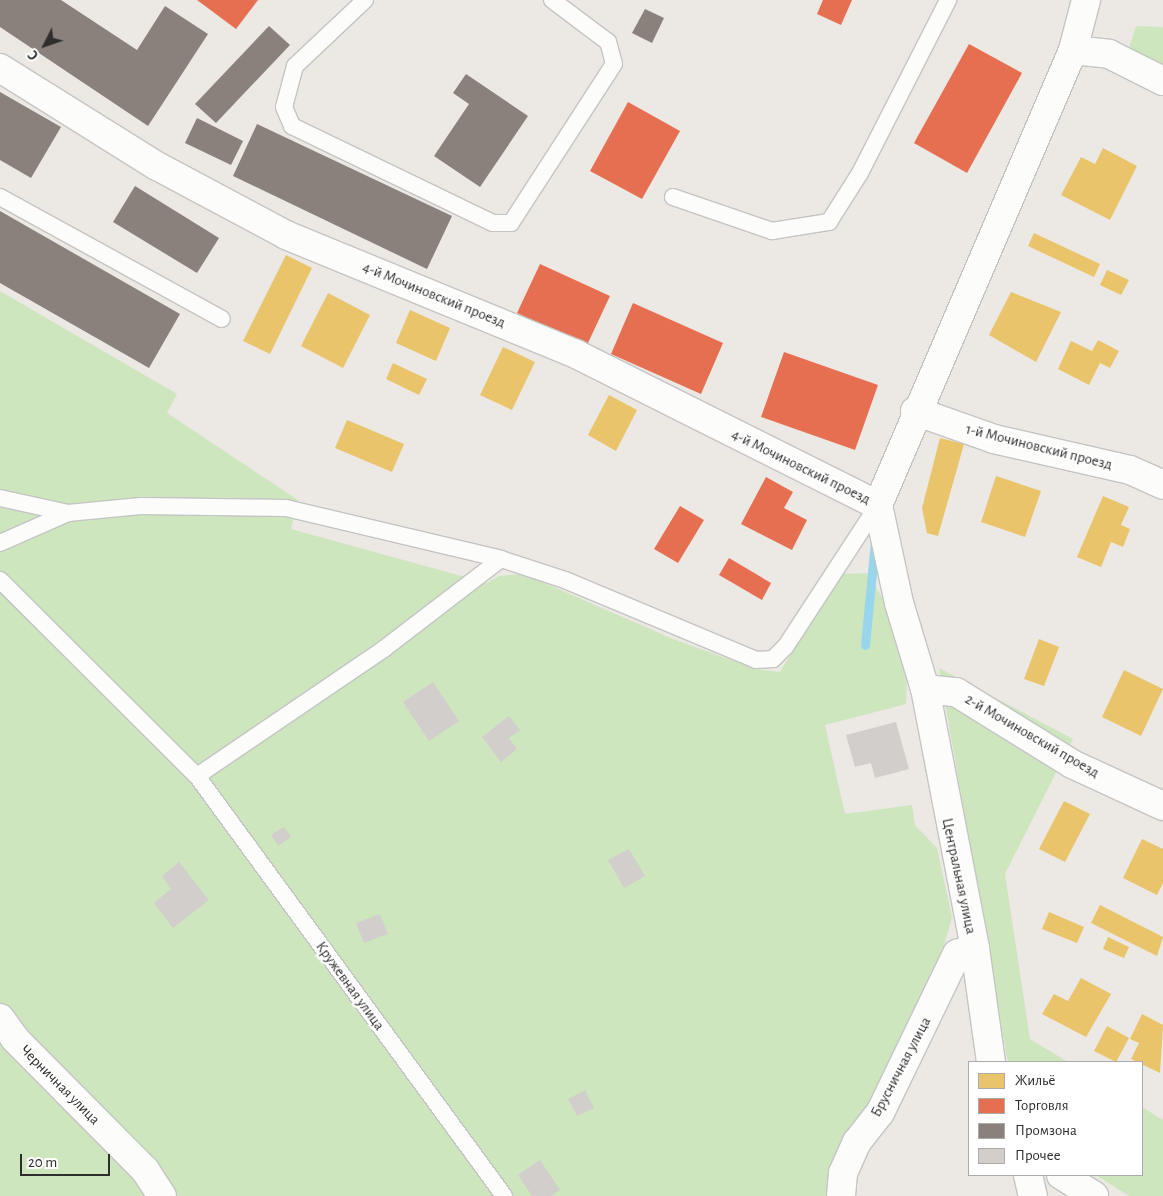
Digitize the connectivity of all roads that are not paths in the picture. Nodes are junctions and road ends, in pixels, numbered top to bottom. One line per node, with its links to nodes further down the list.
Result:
1 (365, 0): 2 (lane)
2 (552, 0)
3 (948, 0): 8 (lane)
4 (1086, 0): 5 (street)
5 (1073, 50): 7 (street); 11 (street)
6 (0, 68): 14 (street, 4-й Мочиновский проезд)
7 (1163, 82)
8 (673, 196)
9 (0, 197): 10 (lane)
10 (222, 319)
11 (915, 411): 12 (street, 1-й Мочиновский проезд); 14 (street)
12 (1163, 485)
13 (0, 498): 15 (lane)
14 (878, 505): 17 (lane); 19 (street, Центральная улица)
15 (68, 513): 16 (lane); 17 (lane)
16 (0, 543)
17 (500, 560): 20 (lane)
18 (0, 580): 20 (lane, Кружевная улица)
19 (925, 689): 21 (street, 2-й Мочиновский проезд); 22 (street, Центральная улица)
20 (196, 776): 28 (lane, Кружевная улица)
21 (1163, 806)
22 (975, 948): 24 (street, Центральная улица); 29 (street, Брусничная улица)
23 (0, 1018): 27 (street, Черничная улица)
24 (991, 1061)
25 (1028, 1176): 30 (street)
26 (1063, 1176): 31 (street)
27 (162, 1196)
28 (504, 1196)
29 (841, 1196)
30 (1033, 1196)
31 (1094, 1196)

